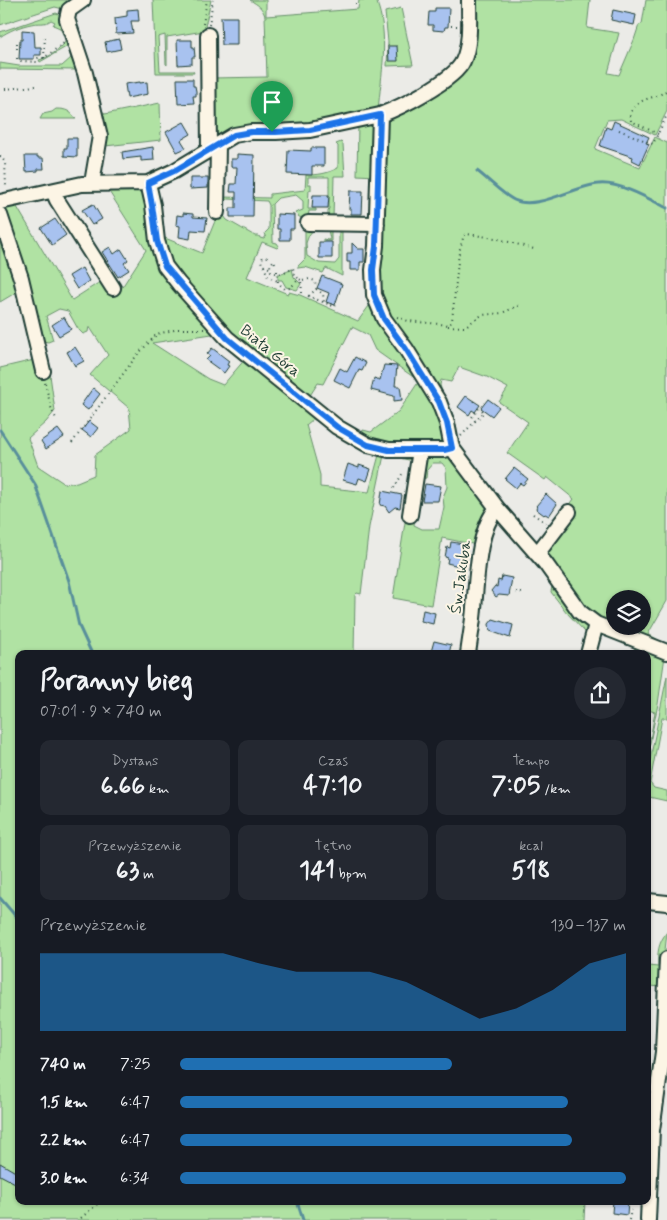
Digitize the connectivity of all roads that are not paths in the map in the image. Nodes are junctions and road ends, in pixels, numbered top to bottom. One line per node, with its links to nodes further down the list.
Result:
1 (83, 0): 6 (street)
2 (469, 0): 4 (street)
3 (208, 35): 5 (street)
4 (380, 115): 5 (street); 13 (street)
5 (214, 147): 7 (street); 10 (street)
6 (92, 183): 7 (street); 8 (street)
7 (148, 183): 17 (street, Biała Góra)
8 (53, 191): 9 (street); 14 (street)
9 (0, 202)
10 (217, 212)
11 (0, 215): 15 (street)
12 (308, 223): 13 (street)
13 (377, 224): 16 (street)
14 (113, 288)
15 (43, 370)
16 (454, 443): 17 (street, Biała Góra); 18 (street)
17 (420, 450): 20 (street)
18 (498, 508): 21 (street); 23 (street, Św.Jakuba)
19 (569, 512): 21 (street)
20 (410, 515)
21 (537, 554): 22 (street)
22 (596, 624): 24 (street); 25 (street)
23 (468, 650)
24 (589, 650)
25 (667, 652)
26 (651, 901): 27 (street)
27 (667, 903)
28 (667, 958): 29 (street)
29 (653, 1075): 30 (street)
30 (662, 1090): 31 (street)
31 (651, 1152)
32 (649, 1205): 33 (street)
33 (648, 1220)

